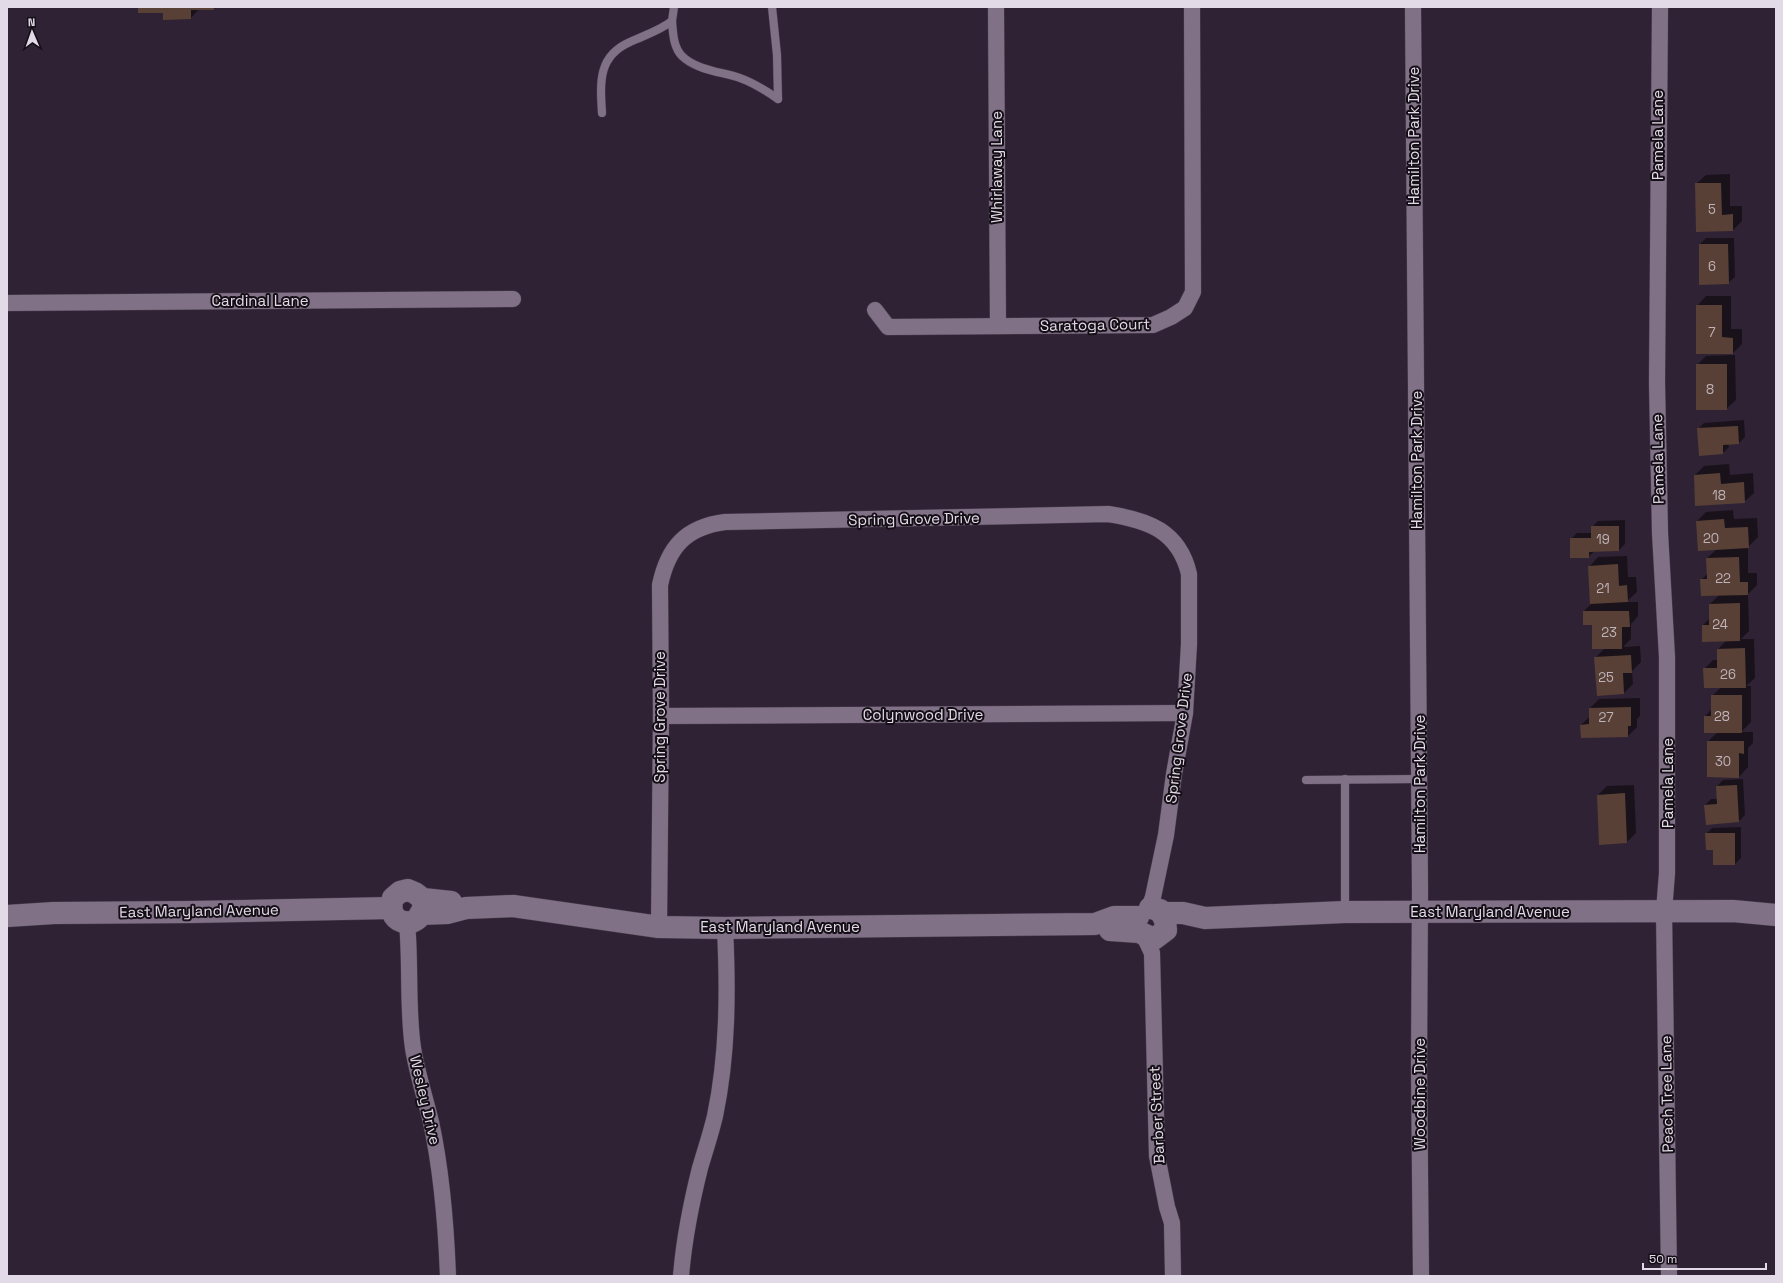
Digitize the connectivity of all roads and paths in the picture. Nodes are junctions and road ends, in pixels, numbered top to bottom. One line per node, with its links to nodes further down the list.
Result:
1 (674, 7): 7 (lane)
2 (772, 7): 7 (lane)
3 (996, 7): 12 (street, Whirlaway Lane)
4 (1192, 7): 12 (street, Saratoga Court)
5 (1413, 7): 16 (street, Hamilton Park Drive)
6 (1660, 7): 19 (street, Pamela Lane)
7 (672, 21): 8 (lane)
8 (602, 112)
9 (513, 299): 10 (street, Cardinal Lane)
10 (7, 303)
11 (875, 310): 12 (street, Saratoga Court)
12 (998, 326)
13 (1185, 713): 14 (street, Colynwood Drive); 14 (street, Spring Grove Drive); 25 (street, Spring Grove Drive)
14 (661, 716): 26 (street, Spring Grove Drive)
15 (1345, 779): 16 (lane); 17 (lane); 21 (lane)
16 (1420, 779): 22 (street, Hamilton Park Drive)
17 (1306, 780)
18 (391, 908): 20 (street); 20 (street); 24 (street, East Maryland Avenue)
19 (1664, 911): 22 (street, East Maryland Avenue); 23 (street, East Maryland Avenue); 32 (street, Peach Tree Lane)
20 (417, 912): 26 (street, East Maryland Avenue); 28 (street, Wesley Drive)
21 (1345, 912): 22 (street, East Maryland Avenue); 25 (street, East Maryland Avenue)
22 (1420, 912): 31 (street, Woodbine Drive)
23 (1776, 915)
24 (7, 916)
25 (1152, 923): 27 (street, East Maryland Avenue); 30 (street, Barber Street)
26 (659, 927): 27 (street, East Maryland Avenue)
27 (725, 928): 29 (street)
28 (448, 1276)
29 (681, 1276)
30 (1173, 1276)
31 (1421, 1276)
32 (1669, 1276)

